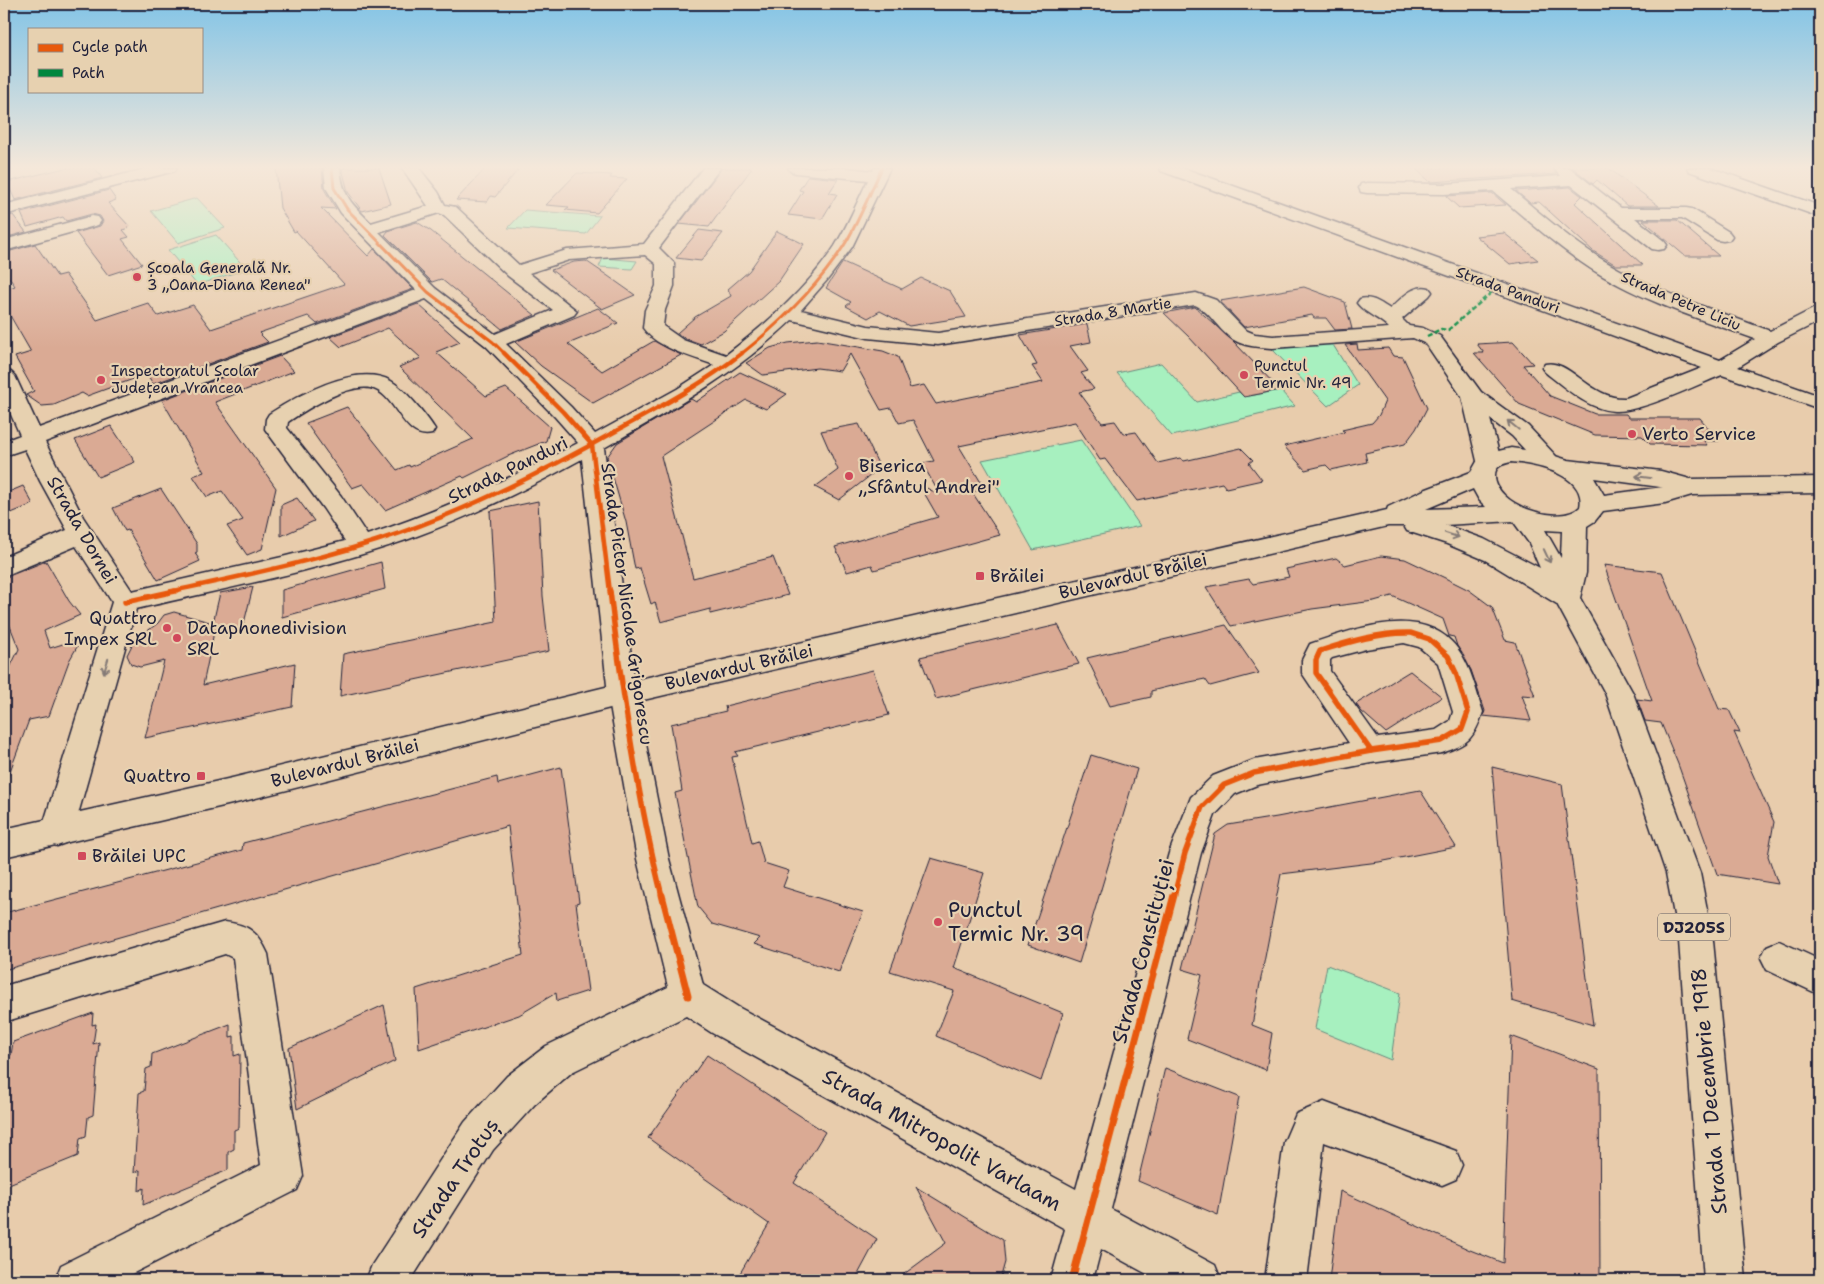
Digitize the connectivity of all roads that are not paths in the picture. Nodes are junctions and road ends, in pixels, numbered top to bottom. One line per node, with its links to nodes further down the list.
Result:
1 (68, 228): 13 (street)
2 (375, 228): 10 (street)
3 (468, 228): 15 (street)
4 (665, 228): 14 (street)
5 (852, 228): 20 (street, Strada Panduri)
6 (1334, 228): 25 (street, Strada Panduri)
7 (1549, 228): 22 (street, Strada Petre Liciu)
8 (1636, 228): 12 (street)
9 (1710, 228): 11 (street)
10 (368, 230): 16 (street, Strada Pictor Nicolae Grigorescu)
11 (1723, 236)
12 (1658, 245)
13 (4, 246)
14 (649, 248): 15 (street); 24 (street)
15 (516, 272): 23 (street)
16 (428, 292): 23 (street, Strada Pictor Nicolae Grigorescu); 31 (street)
17 (1422, 292): 21 (street)
18 (1367, 303): 21 (street)
19 (1820, 313): 22 (street)
20 (788, 314): 21 (street, Strada 8 Martie); 24 (street, Strada Panduri)
21 (1397, 325): 28 (street, Strada 8 Martie)
22 (1771, 338): 25 (street)
23 (493, 342): 32 (street, Strada Pictor Nicolae Grigorescu)
24 (728, 363): 32 (street, Strada Panduri)
25 (1723, 367): 26 (street); 29 (street, Strada Panduri)
26 (1552, 368)
27 (4, 376): 31 (street, Strada Dornei)
28 (1473, 397): 34 (street, one-way to 28); 35 (street)
29 (1820, 403)
30 (424, 429): 43 (street)
31 (34, 438): 33 (street); 42 (street, Strada Dornei)
32 (592, 445): 43 (street, Strada Panduri); 47 (street, Strada Pictor Nicolae Grigorescu)
33 (4, 449)
34 (1554, 463): 35 (street, Bulevardul Brăilei); 37 (street, one-way to 34); 38 (street)
35 (1485, 469): 39 (street); 40 (street, Bulevardul Brăilei)
36 (1820, 485): 37 (street)
37 (1690, 487): 38 (street)
38 (1594, 504): 41 (street)
39 (1518, 515): 40 (street, Bulevardul Brăilei); 41 (street); 45 (street, Strada 1 Decembrie 1918, one-way to 45)
40 (1388, 518): 45 (street, one-way to 45); 47 (street, Bulevardul Brăilei)
41 (1575, 522): 45 (street)
42 (82, 534): 44 (street); 46 (street, Strada Dornei)
43 (362, 545): 46 (street, Strada Panduri)
44 (4, 567)
45 (1567, 598): 62 (street, Strada 1 Decembrie 1918 / DJ205S)
46 (125, 602): 49 (street, Strada Dornei, one-way to 49)
47 (622, 694): 49 (street, Bulevardul Brăilei); 53 (street, Strada Pictor Nicolae Grigorescu)
48 (1371, 751): 48 (street, Strada Constituției); 56 (street, Strada Constituției)
49 (56, 832): 50 (street, Bulevardul Brăilei)
50 (4, 843)
51 (1779, 958): 52 (street)
52 (1820, 978)
53 (688, 996): 56 (street, Strada Mitropolit Varlaam); 58 (street, Strada Trotuș)
54 (4, 1004): 57 (street)
55 (1442, 1165): 61 (street)
56 (1089, 1222): 59 (street, Strada Constituției); 60 (street, Strada Mitropolit Varlaam)
57 (76, 1280)
58 (388, 1280)
59 (1072, 1280)
60 (1200, 1280)
61 (1286, 1280)
62 (1725, 1280)

